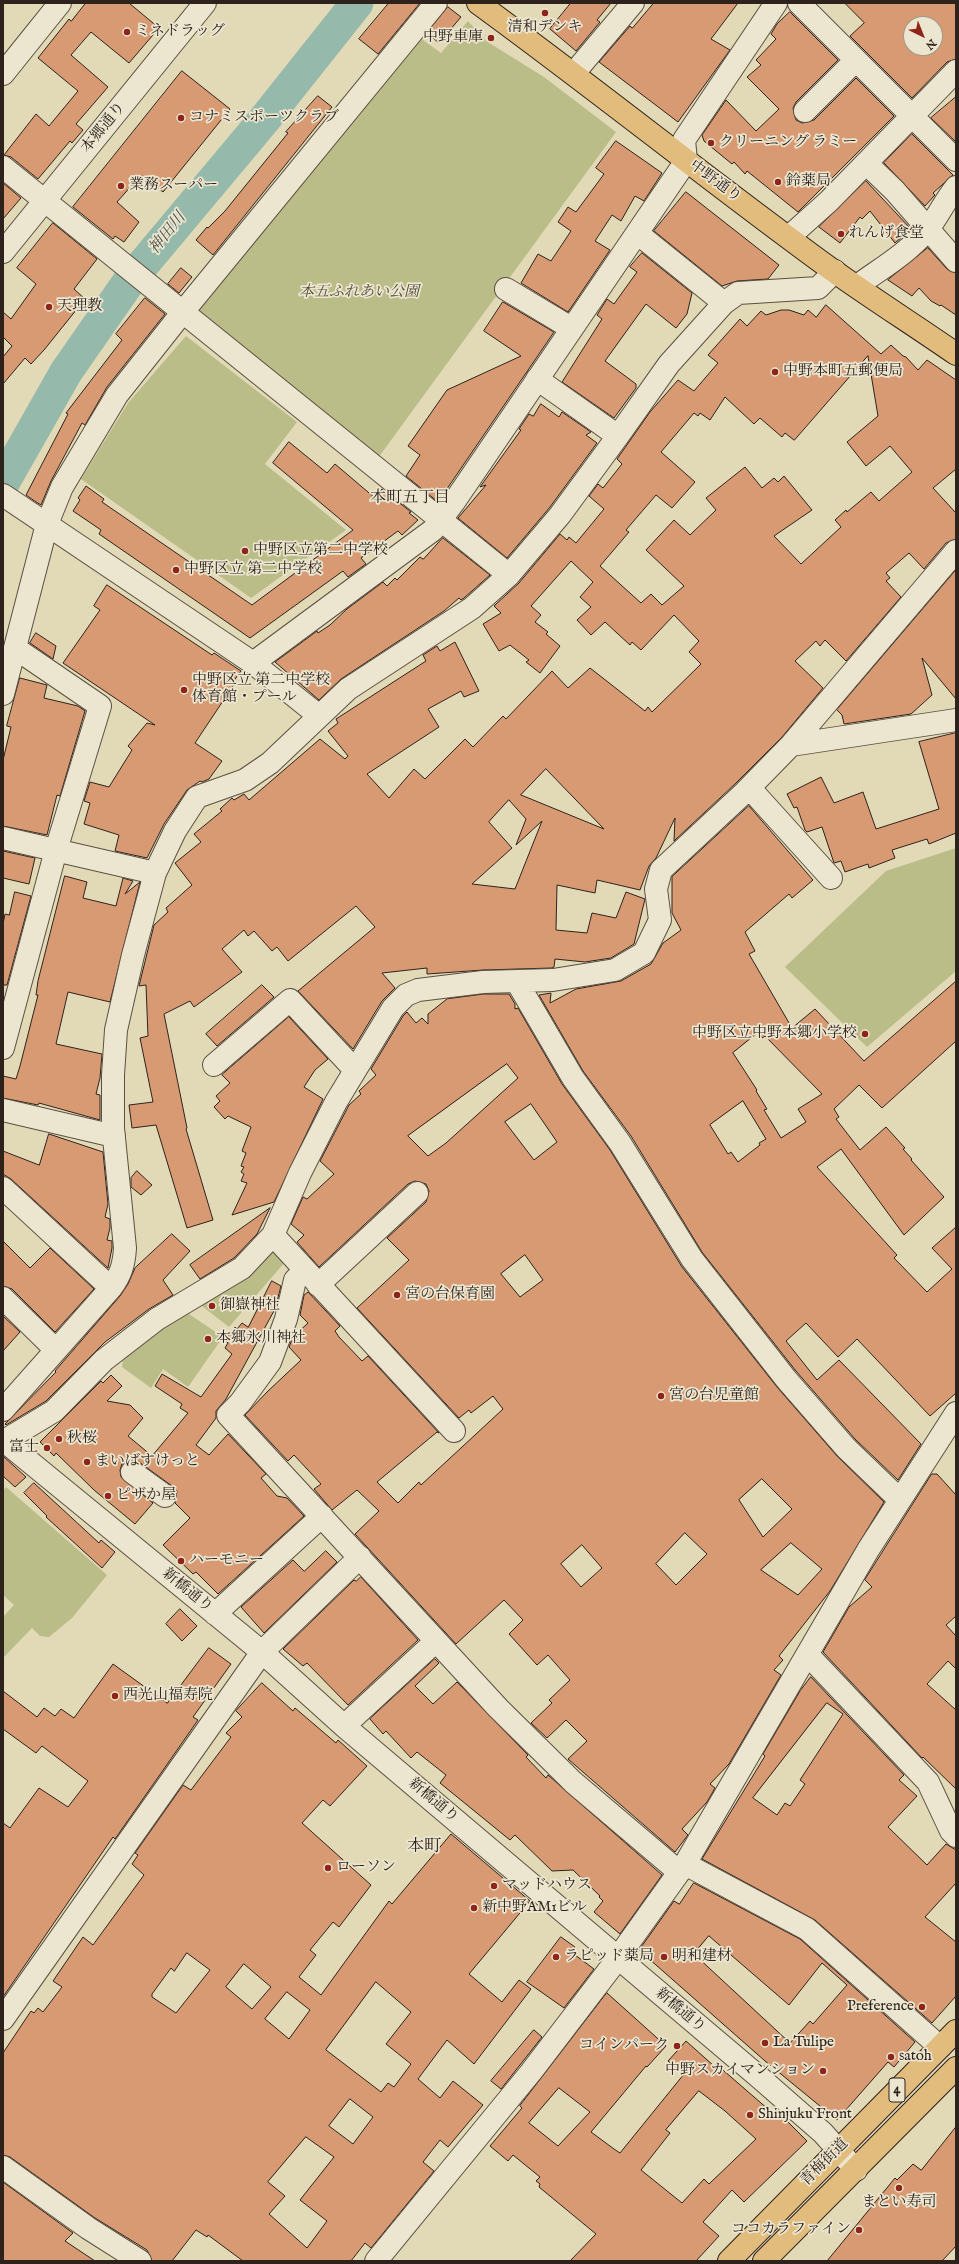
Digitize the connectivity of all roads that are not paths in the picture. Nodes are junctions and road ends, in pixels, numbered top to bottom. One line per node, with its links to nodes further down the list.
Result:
1 (60, 3): 11 (street)
2 (205, 3): 19 (street, 本郷通り)
3 (436, 3): 29 (street)
4 (478, 3): 10 (main road, 中野通り)
5 (633, 3): 10 (street)
6 (776, 3): 15 (street)
7 (799, 3): 8 (street)
8 (856, 60): 12 (street); 13 (street)
9 (956, 71): 13 (street)
10 (574, 73): 15 (main road, 中野通り)
11 (3, 74)
12 (805, 111)
13 (912, 117): 14 (street); 16 (street)
14 (956, 160)
15 (686, 161): 21 (street); 22 (main road, 中野通り)
16 (866, 163): 20 (street); 22 (street)
17 (3, 167): 19 (street)
18 (956, 186): 20 (street)
19 (45, 200): 23 (street, 本郷通り); 29 (street)
20 (927, 230): 24 (street); 26 (street)
21 (637, 233): 28 (street); 30 (street)
22 (790, 236): 25 (main road, 中野通り)
23 (3, 252)
24 (956, 261)
25 (835, 271): 26 (main road, 中野通り); 28 (street)
26 (857, 286): 31 (main road, 中野通り)
27 (506, 289): 30 (street)
28 (724, 303): 33 (street)
29 (182, 313): 35 (street); 36 (street)
30 (572, 328): 32 (street)
31 (956, 354)
32 (537, 379): 33 (street); 35 (street)
33 (618, 436): 38 (street)
34 (6, 497): 36 (street)
35 (440, 520): 38 (street); 40 (street)
36 (47, 524): 39 (street); 40 (street)
37 (956, 551): 44 (street)
38 (509, 576): 42 (street)
39 (15, 648): 41 (street); 47 (street)
40 (253, 663): 42 (street)
41 (3, 694)
42 (316, 719): 48 (street)
43 (956, 720): 44 (street)
44 (792, 745): 45 (street)
45 (745, 792): 49 (street); 50 (street)
46 (3, 838): 47 (street)
47 (56, 850): 48 (street); 51 (street)
48 (155, 873): 55 (street)
49 (831, 878)
50 (517, 982): 53 (street); 69 (street)
51 (3, 1048)
52 (214, 1065): 53 (street)
53 (354, 1070): 58 (street)
54 (3, 1110): 55 (street)
55 (114, 1136): 60 (street)
56 (3, 1188): 60 (street)
57 (417, 1193): 59 (street)
58 (273, 1236): 59 (street); 66 (street)
59 (312, 1277): 65 (street); 70 (street)
60 (111, 1288): 62 (street)
61 (3, 1298): 62 (street)
62 (56, 1350): 63 (street)
63 (3, 1410)
64 (956, 1413): 69 (street)
65 (454, 1431)
66 (4, 1441): 72 (street, 新橋通り)
67 (132, 1472): 68 (street)
68 (165, 1496)
69 (900, 1500): 75 (street)
70 (322, 1516): 71 (street); 72 (street)
71 (360, 1557): 73 (street); 74 (street)
72 (215, 1614): 74 (street, 新橋通り)
73 (436, 1641): 76 (street); 78 (street)
74 (262, 1652): 76 (street, 新橋通り); 80 (street)
75 (808, 1655): 77 (street); 78 (street)
76 (344, 1726): 79 (street, 新橋通り)
77 (956, 1836)
78 (682, 1868): 79 (street); 82 (street)
79 (617, 1959): 84 (street, 新橋通り); 88 (street)
80 (3, 2019)
81 (956, 2031): 82 (main road, 青梅街道 / 4)
82 (940, 2047): 84 (main road, 青梅街道 / 4)
83 (956, 2068): 86 (main road, 青梅街道 / 4)
84 (838, 2149): 86 (street, 新橋通り); 89 (main road, 青梅街道 / 4)
85 (3, 2167): 87 (street)
86 (856, 2170): 90 (main road, 青梅街道 / 4)
87 (140, 2261)
88 (376, 2261)
89 (729, 2261)
90 (764, 2261)

